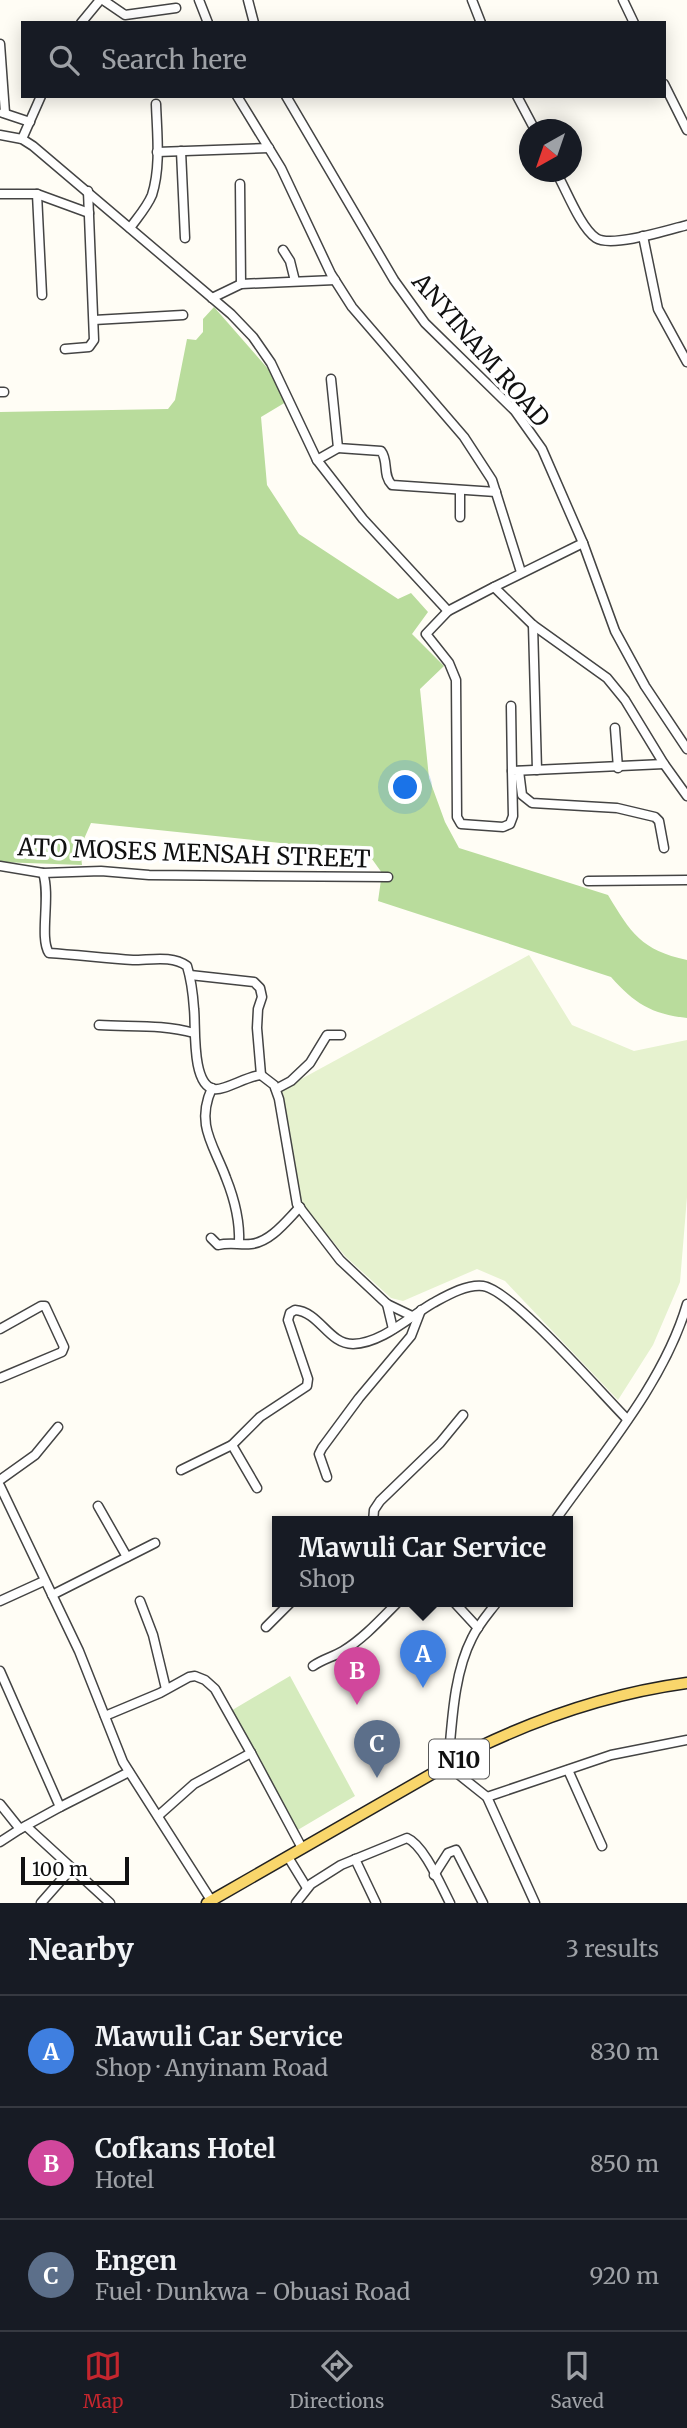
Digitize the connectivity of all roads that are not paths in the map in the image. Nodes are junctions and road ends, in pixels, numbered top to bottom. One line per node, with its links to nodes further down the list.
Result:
1 (101, 0): 6 (street); 7 (street)
2 (200, 0): 8 (street)
3 (248, 0): 9 (street)
4 (471, 0): 10 (street)
5 (623, 0): 11 (street)
6 (176, 8)
7 (83, 21)
8 (207, 21)
9 (253, 21)
10 (480, 21)
11 (633, 21)
12 (0, 44): 19 (street)
13 (666, 88): 22 (street)
14 (40, 98): 21 (street)
15 (238, 98): 25 (street)
16 (287, 98): 54 (street, ANYINAM ROAD)
17 (518, 98): 20 (street)
18 (156, 104): 27 (street)
19 (3, 113): 21 (street)
20 (529, 119)
21 (30, 122): 24 (street)
22 (687, 130)
23 (0, 135): 24 (street)
24 (22, 139): 30 (street)
25 (268, 148): 26 (street); 39 (street)
26 (181, 151): 27 (street); 37 (street)
27 (157, 152): 35 (street)
28 (562, 182): 36 (street)
29 (240, 184): 41 (street)
30 (88, 191): 33 (street); 35 (street)
31 (0, 194): 32 (street)
32 (37, 194): 33 (street); 42 (street)
33 (89, 213): 45 (street)
34 (687, 225): 36 (street)
35 (130, 228): 43 (street)
36 (643, 236): 47 (street)
37 (185, 238)
38 (283, 250): 40 (street)
39 (335, 280): 40 (street); 52 (street)
40 (295, 281): 41 (street)
41 (241, 284): 43 (street)
42 (42, 295)
43 (212, 299): 50 (street)
44 (183, 315): 45 (street)
45 (94, 320): 46 (street)
46 (65, 349)
47 (687, 362)
48 (331, 379): 49 (street)
49 (338, 448): 50 (street); 51 (street)
50 (317, 460): 57 (street)
51 (460, 491): 52 (street); 53 (street)
52 (496, 492): 55 (street)
53 (460, 517)
54 (583, 543): 55 (street); 61 (street, ANYINAM ROAD)
55 (521, 572): 56 (street)
56 (494, 587): 57 (street); 58 (street)
57 (448, 611): 65 (street)
58 (533, 625): 62 (street); 64 (street)
59 (511, 706): 65 (street)
60 (615, 728): 63 (street)
61 (687, 749)
62 (664, 764): 63 (street); 66 (street)
63 (618, 768): 64 (street)
64 (537, 770): 65 (street)
65 (516, 771): 67 (street)
66 (687, 796)
67 (664, 848)
68 (0, 866): 69 (street, ATO MOSES MENSAH STREET)
69 (43, 873): 70 (street, ATO MOSES MENSAH STREET); 73 (street)
70 (388, 877)
71 (687, 880): 72 (street)
72 (588, 881)
73 (190, 975): 75 (street); 77 (street)
74 (99, 1025): 75 (street)
75 (194, 1033): 78 (street)
76 (341, 1035): 79 (street)
77 (261, 1075): 78 (street); 79 (street)
78 (212, 1088): 82 (street)
79 (276, 1089): 80 (street)
80 (300, 1207): 82 (street); 83 (street)
81 (211, 1238): 82 (street)
82 (239, 1243)
83 (387, 1304): 86 (street); 89 (street)
84 (687, 1304): 87 (street)
85 (421, 1310): 86 (street); 92 (street); 96 (street)
86 (412, 1316): 89 (street)
87 (684, 1325): 92 (street)
88 (0, 1329): 90 (street)
89 (393, 1329): 94 (street)
90 (0, 1378)
91 (463, 1415): 103 (street)
92 (626, 1419): 104 (street)
93 (58, 1427): 97 (street)
94 (232, 1445): 95 (street); 99 (street)
95 (181, 1470)
96 (327, 1477)
97 (0, 1480)
98 (0, 1486): 101 (street)
99 (257, 1488)
100 (99, 1506): 106 (street)
101 (9, 1508): 102 (street); 107 (street)
102 (0, 1512)
103 (374, 1516)
104 (558, 1516)
105 (155, 1543): 106 (street)
106 (127, 1557): 108 (street)
107 (44, 1581): 108 (street); 109 (street)
108 (52, 1595): 121 (street)
109 (0, 1601)
110 (140, 1601): 120 (street)
111 (286, 1607): 115 (street)
112 (393, 1607): 117 (street)
113 (459, 1607): 116 (street)
114 (493, 1607): 116 (street)
115 (266, 1627)
116 (478, 1628): 124 (street)
117 (313, 1666)
118 (0, 1671): 129 (street)
119 (687, 1683): 124 (main road, N10)
120 (166, 1689): 121 (street); 123 (street)
121 (105, 1716): 126 (street)
122 (687, 1740): 125 (street)
123 (251, 1753): 130 (street); 134 (street)
124 (448, 1766): 127 (street); 134 (main road, N10)
125 (568, 1770): 127 (street); 133 (street)
126 (129, 1772): 129 (street); 130 (street)
127 (487, 1797): 147 (street)
128 (0, 1804): 131 (street)
129 (60, 1807): 131 (street)
130 (158, 1816): 140 (street)
131 (23, 1827): 132 (street); 137 (street)
132 (0, 1842)
133 (602, 1846)
134 (302, 1848): 135 (main road, N10)
135 (288, 1857): 139 (street); 140 (main road, N10)
136 (355, 1860): 138 (street); 139 (street); 144 (street)
137 (71, 1869): 141 (street); 142 (street)
138 (434, 1875): 145 (street); 146 (street)
139 (307, 1888): 143 (street)
140 (209, 1902)
141 (41, 1903)
142 (110, 1903)
143 (296, 1903)
144 (376, 1903)
145 (450, 1903)
146 (483, 1903)
147 (535, 1903)

